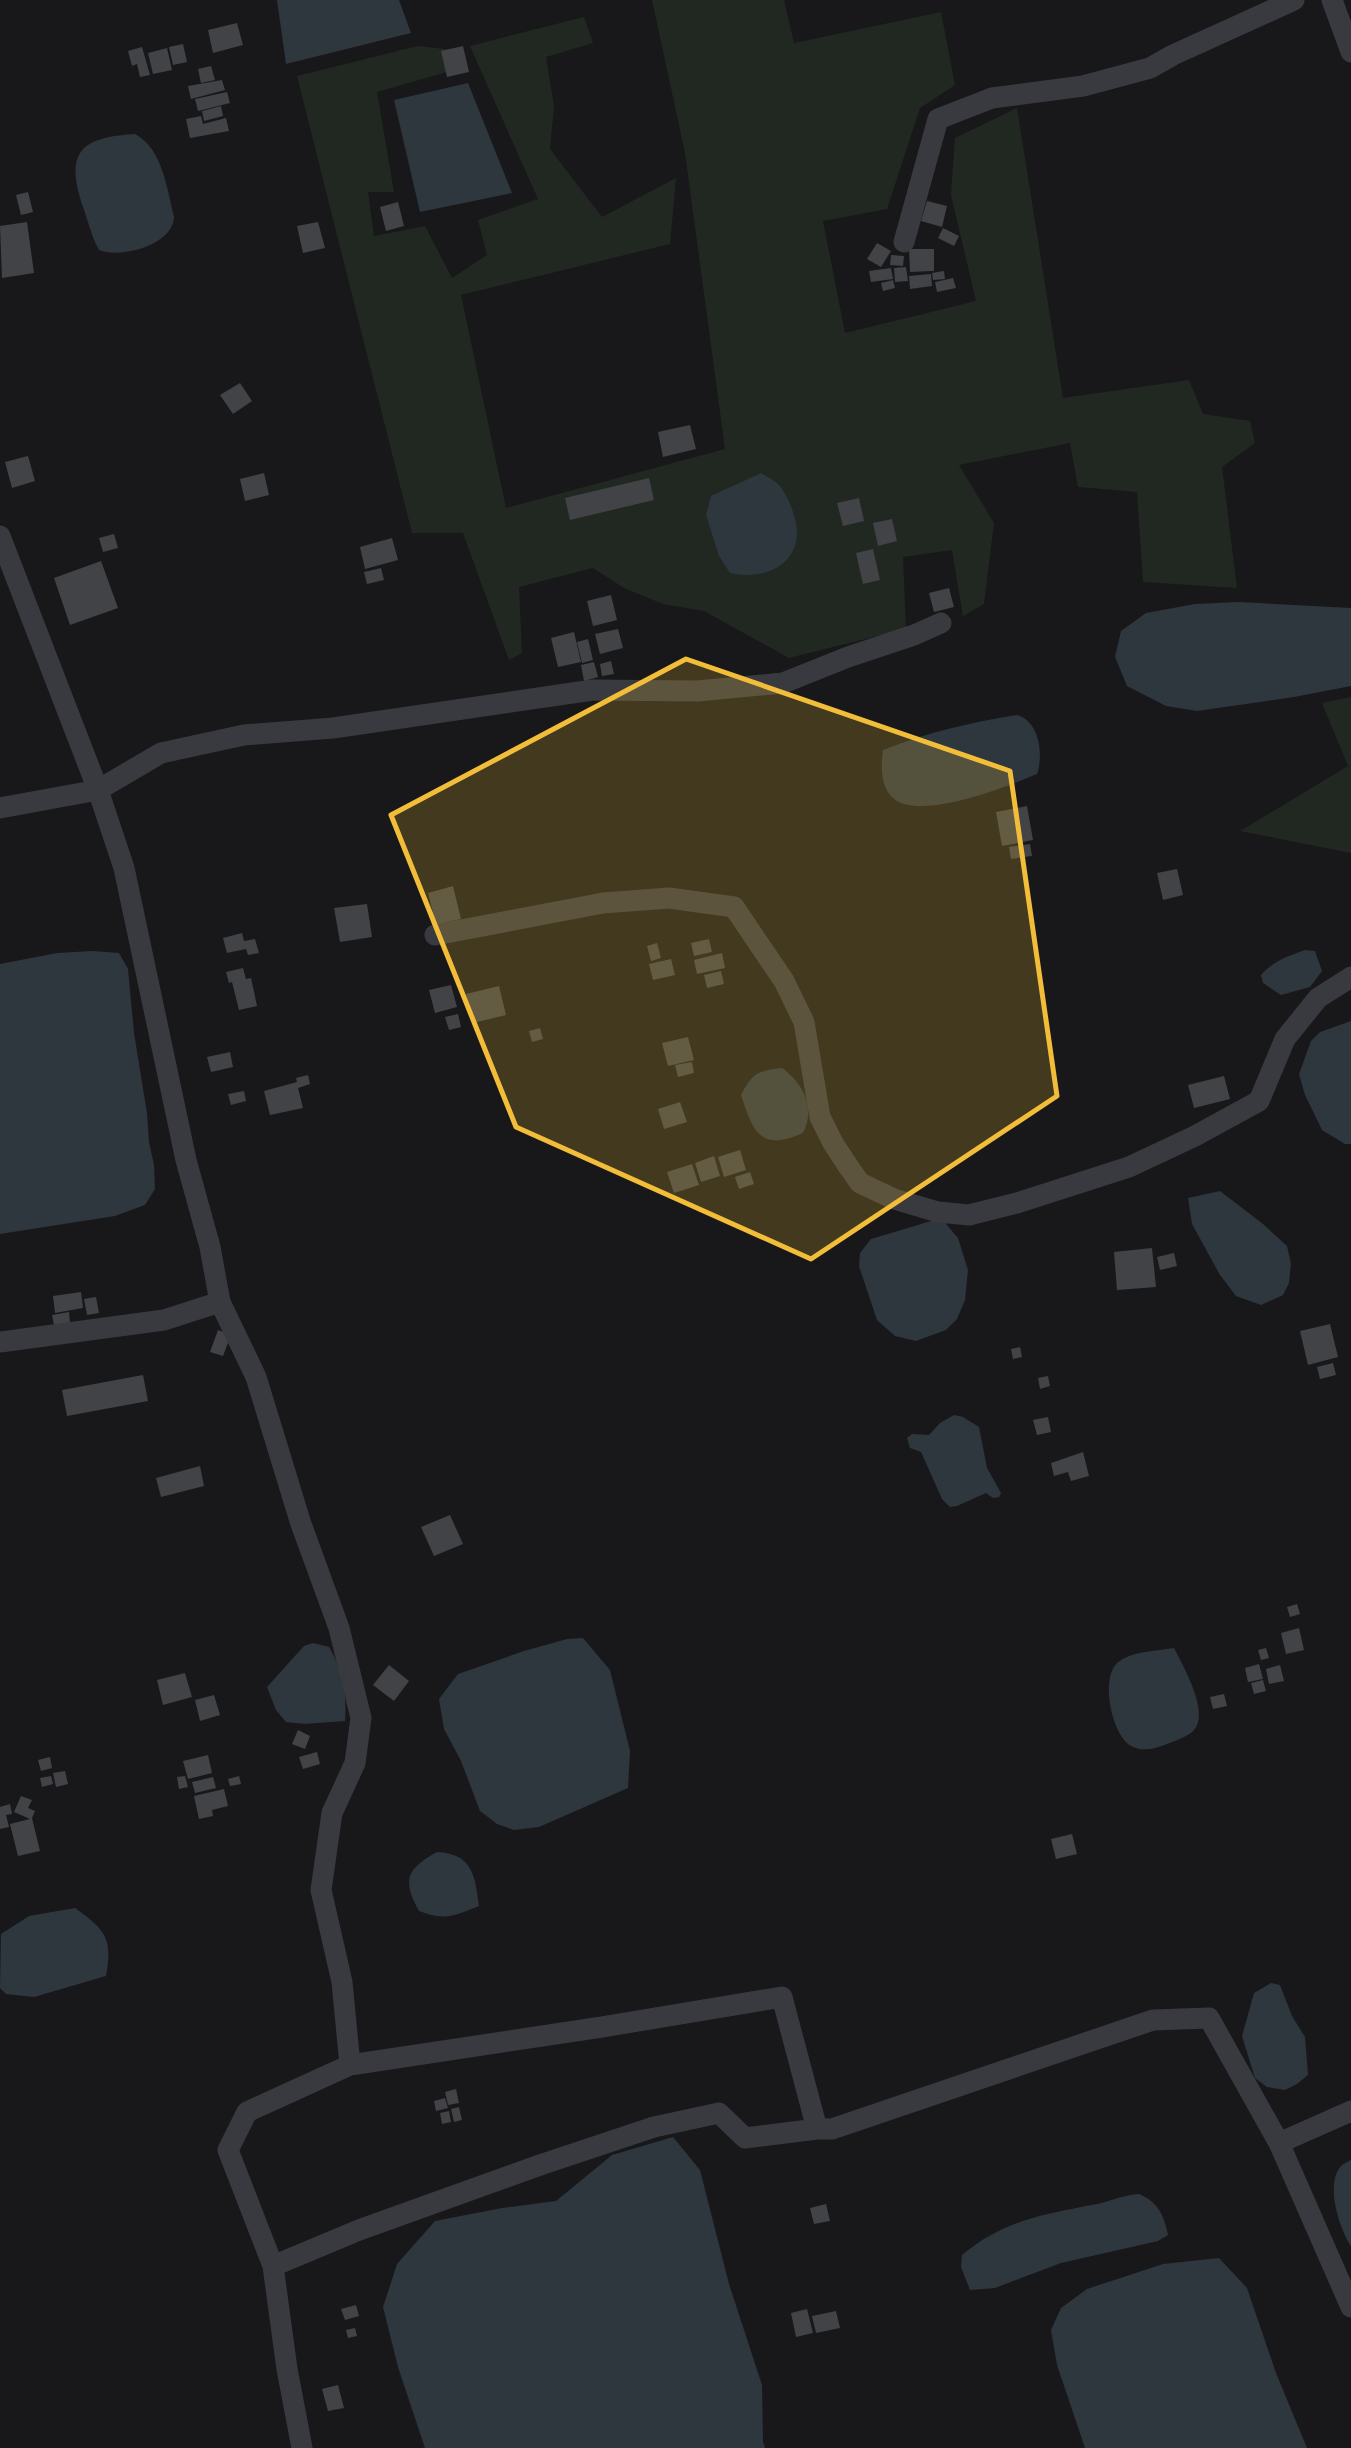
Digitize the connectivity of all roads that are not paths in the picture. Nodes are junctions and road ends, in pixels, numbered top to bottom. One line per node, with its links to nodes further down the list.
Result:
1 (1294, 0): 4 (street)
2 (1332, 0): 3 (street)
3 (1351, 52)
4 (904, 242)
5 (0, 536): 7 (street)
6 (941, 623): 7 (street)
7 (98, 790): 8 (street); 11 (street)
8 (0, 808)
9 (435, 935): 10 (street)
10 (1351, 977)
11 (220, 1303): 12 (street); 13 (street)
12 (0, 1342)
13 (350, 2065): 15 (street); 17 (street)
14 (1351, 2111): 16 (street)
15 (817, 2129): 16 (street); 17 (street)
16 (1279, 2143): 18 (street)
17 (274, 2266): 19 (street)
18 (1351, 2307)
19 (302, 2448)

